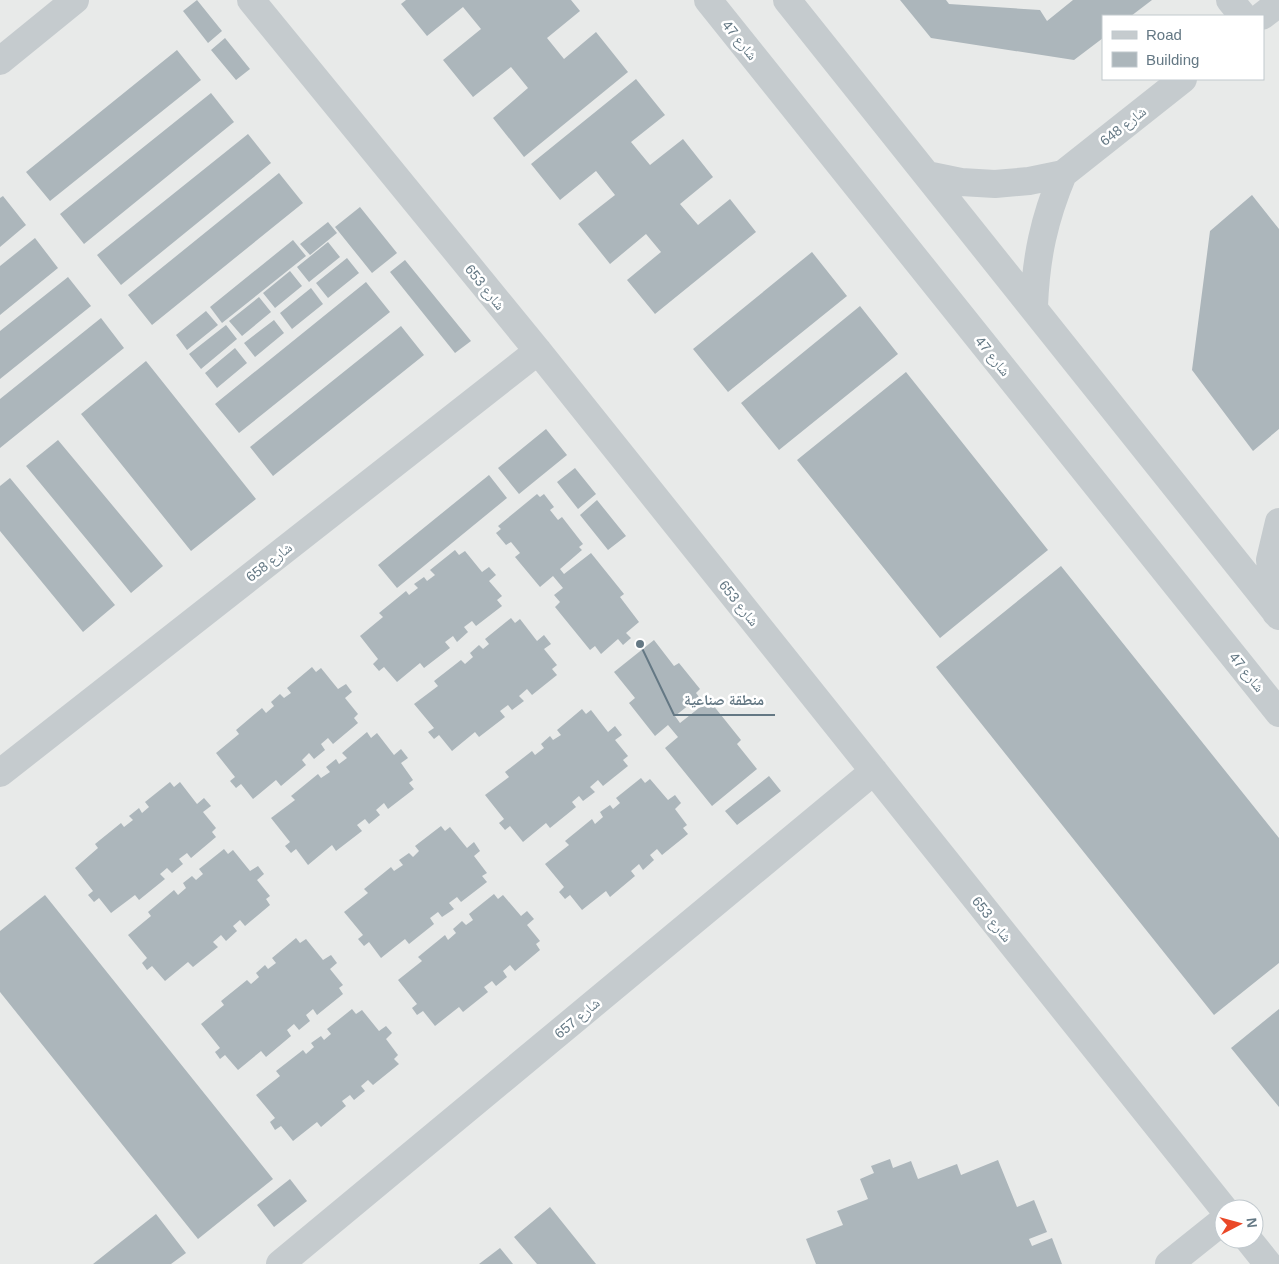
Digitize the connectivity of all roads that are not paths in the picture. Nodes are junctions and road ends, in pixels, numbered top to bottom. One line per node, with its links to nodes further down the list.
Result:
1 (75, 0): 9 (street)
2 (251, 0): 14 (street, شارع 653)
3 (708, 0): 17 (street, شارع 47)
4 (788, 0): 12 (street)
5 (1230, 0): 7 (street)
6 (1279, 2): 8 (street)
7 (1242, 15)
8 (1263, 15)
9 (0, 61)
10 (1182, 80): 11 (street, شارع 648)
11 (1063, 174): 12 (street, شارع 648); 13 (street, شارع 648)
12 (927, 175): 13 (street)
13 (1034, 306): 16 (street)
14 (538, 351): 18 (street, شارع 653); 19 (street, شارع 658)
15 (1279, 522): 16 (street)
16 (1278, 614)
17 (1279, 713)
18 (874, 771): 20 (street, شارع 653); 23 (street, شارع 657)
19 (0, 773)
20 (1216, 1199)
21 (1214, 1228): 24 (street)
22 (1256, 1249): 25 (street)
23 (280, 1264)
24 (1169, 1264)
25 (1268, 1264)

